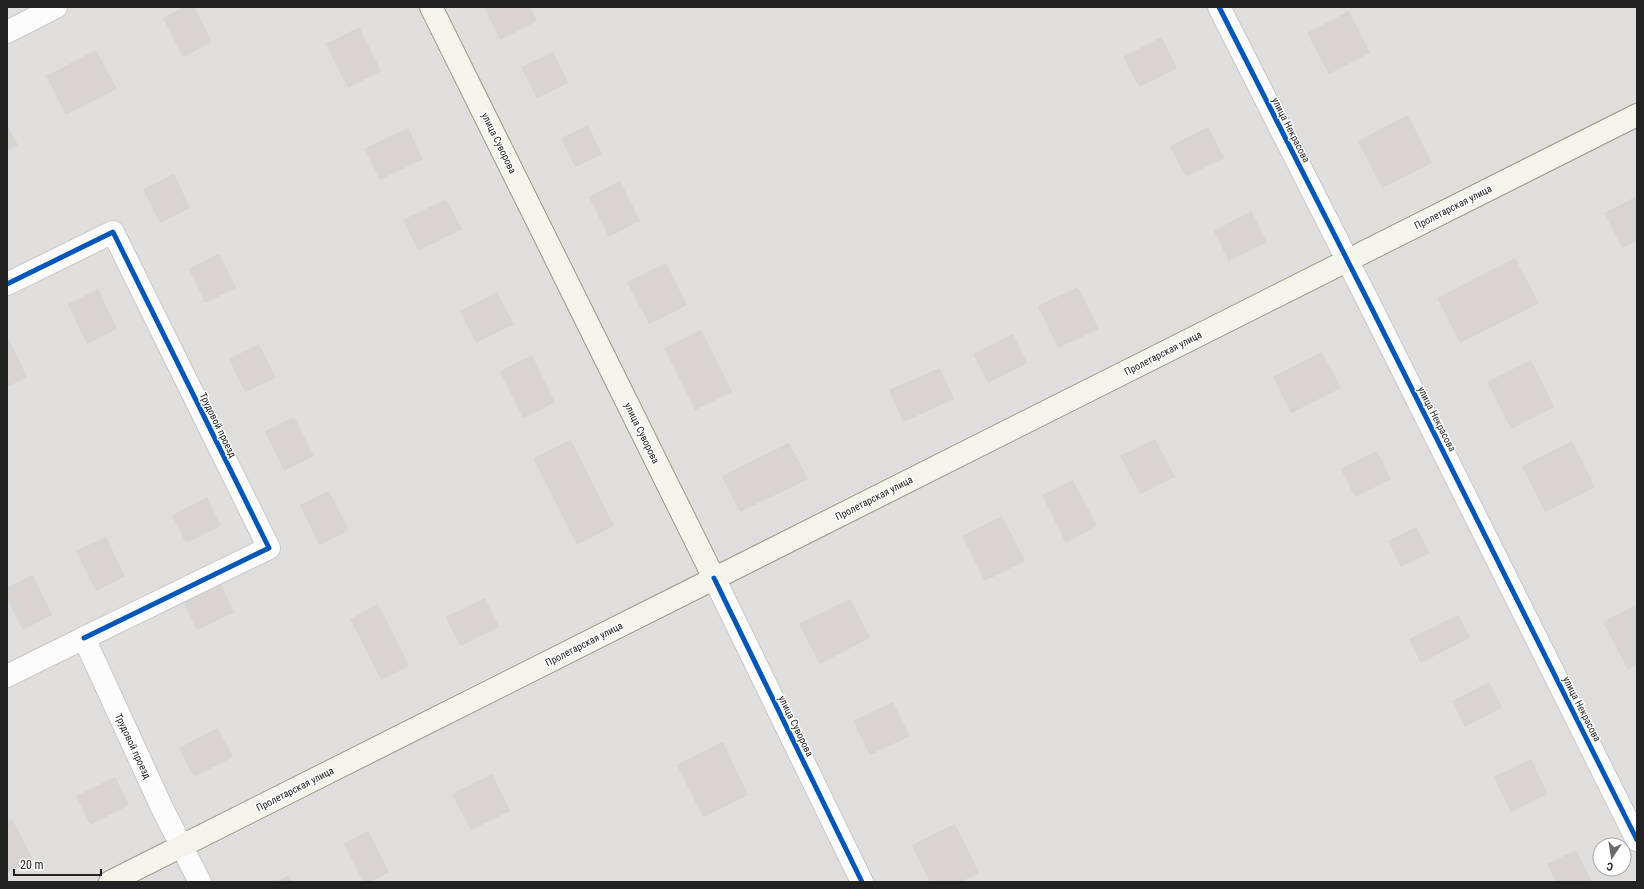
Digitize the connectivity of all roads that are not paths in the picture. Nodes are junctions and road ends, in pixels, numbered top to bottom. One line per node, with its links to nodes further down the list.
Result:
1 (56, 7): 4 (street)
2 (431, 7): 8 (main road, улица Суворова)
3 (1219, 7): 6 (street, улица Некрасова)
4 (7, 32)
5 (1637, 115): 6 (main road, Пролетарская улица)
6 (1347, 261): 8 (main road, Пролетарская улица); 11 (street, улица Некрасова)
7 (7, 284): 9 (street, Трудовой проезд)
8 (714, 578): 12 (main road, Пролетарская улица); 15 (street, улица Суворова)
9 (84, 638): 10 (street, Трудовой проезд); 12 (street, Трудовой проезд)
10 (7, 676)
11 (1637, 840)
12 (182, 846): 13 (main road, Пролетарская улица); 14 (street, Трудовой проезд)
13 (110, 882)
14 (200, 882)
15 (862, 882)

